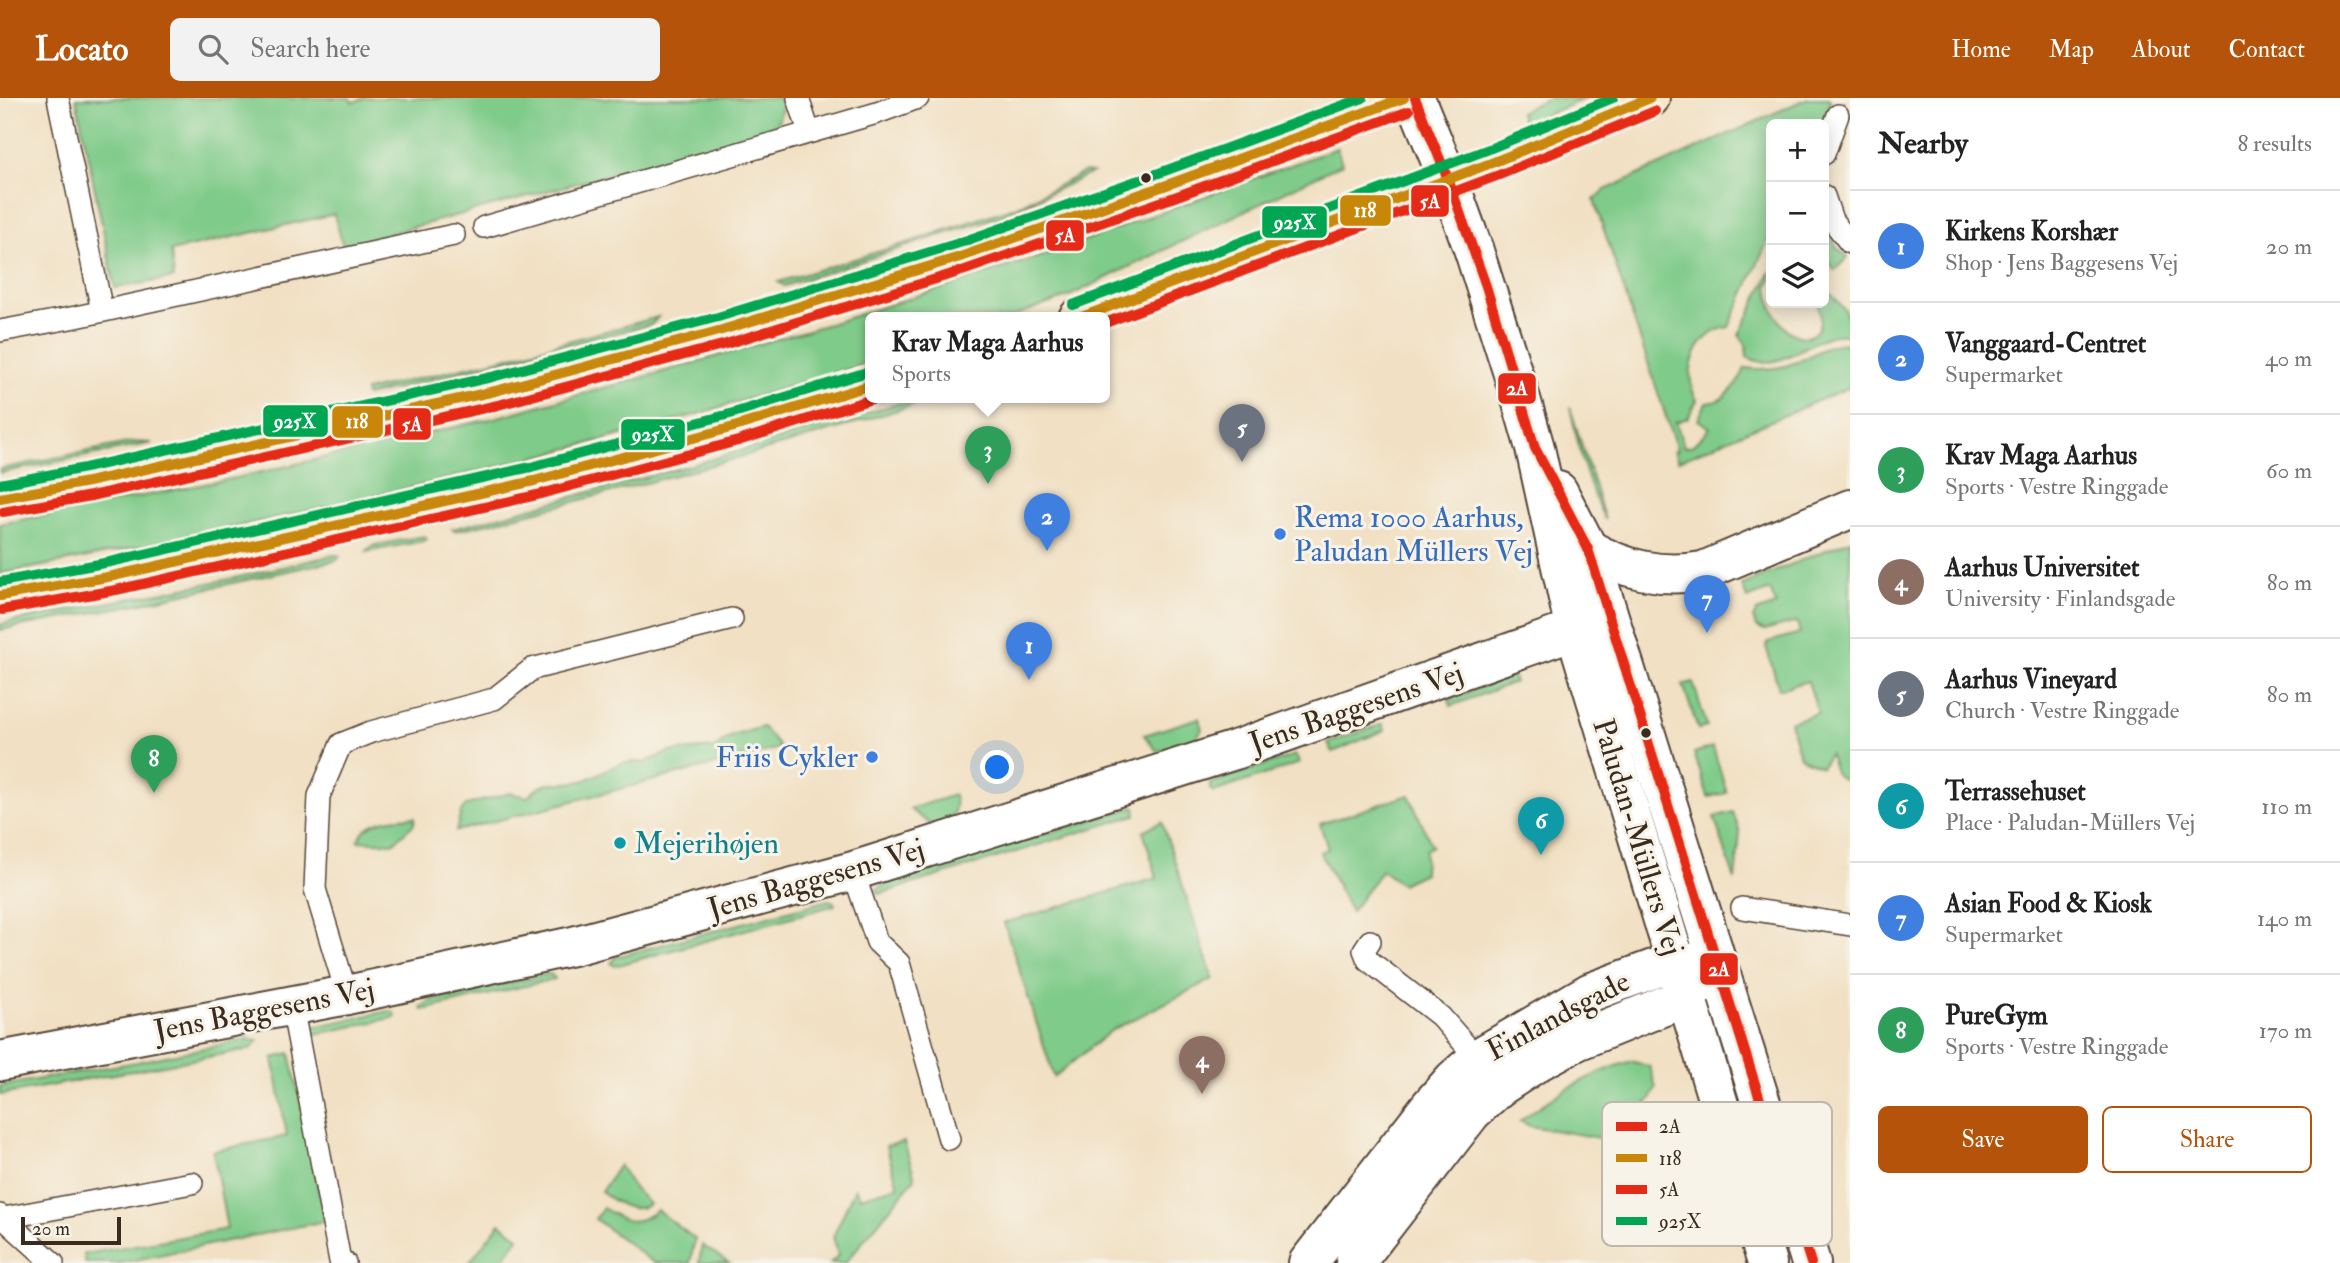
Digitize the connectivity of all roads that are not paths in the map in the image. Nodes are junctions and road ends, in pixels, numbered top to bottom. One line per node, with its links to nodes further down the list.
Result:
1 (58, 98): 15 (lane)
2 (798, 98): 8 (lane)
3 (918, 98): 8 (lane)
4 (1404, 98): 20 (main road)
5 (1415, 98): 10 (street, Paludan-Müllers Vej)
6 (1650, 98): 10 (main road)
7 (1838, 115): 9 (lane)
8 (809, 132): 12 (lane)
9 (1829, 140)
10 (1448, 178): 16 (main road); 19 (street, Paludan-Müllers Vej)
11 (1829, 211): 14 (lane)
12 (484, 227)
13 (454, 235): 15 (lane)
14 (1850, 243)
15 (102, 311): 17 (lane)
16 (1095, 312)
17 (0, 331)
18 (865, 387): 23 (main road)
19 (1535, 448): 22 (street, Paludan-Müllers Vej); 25 (street, Paludan-Müllers Vej)
20 (0, 498)
21 (1850, 509): 22 (street)
22 (1588, 549): 25 (street, Paludan-Müllers Vej)
23 (0, 596)
24 (732, 619): 32 (lane)
25 (1592, 624): 26 (street, Jens Baggesens Vej); 30 (street, Paludan-Müllers Vej); 31 (street, Paludan-Müllers Vej)
26 (853, 871): 32 (street, Jens Baggesens Vej); 39 (lane)
27 (1742, 908): 28 (lane)
28 (1850, 925)
29 (1370, 941): 36 (lane)
30 (1675, 961): 31 (street, Finlandsgade); 33 (street, Paludan-Müllers Vej); 36 (street, Finlandsgade)
31 (1717, 967): 33 (street, Finlandsgade); 38 (street, Paludan-Müllers Vej)
32 (347, 995): 34 (street, Jens Baggesens Vej)
33 (1686, 997): 36 (street, Finlandsgade); 37 (street, Paludan-Müllers Vej)
34 (292, 1006): 35 (street, Jens Baggesens Vej); 45 (lane)
35 (0, 1061)
36 (1488, 1073): 46 (street, Finlandsgade); 47 (street, Finlandsgade)
37 (1718, 1102)
38 (1760, 1102)
39 (949, 1139)
40 (192, 1182): 41 (lane)
41 (2, 1217): 44 (lane)
42 (1762, 1246): 48 (street, Paludan-Müllers Vej)
43 (1806, 1246): 49 (street, Paludan-Müllers Vej)
44 (53, 1263)
45 (345, 1263)
46 (1308, 1263)
47 (1355, 1263)
48 (1767, 1263)
49 (1811, 1263)

